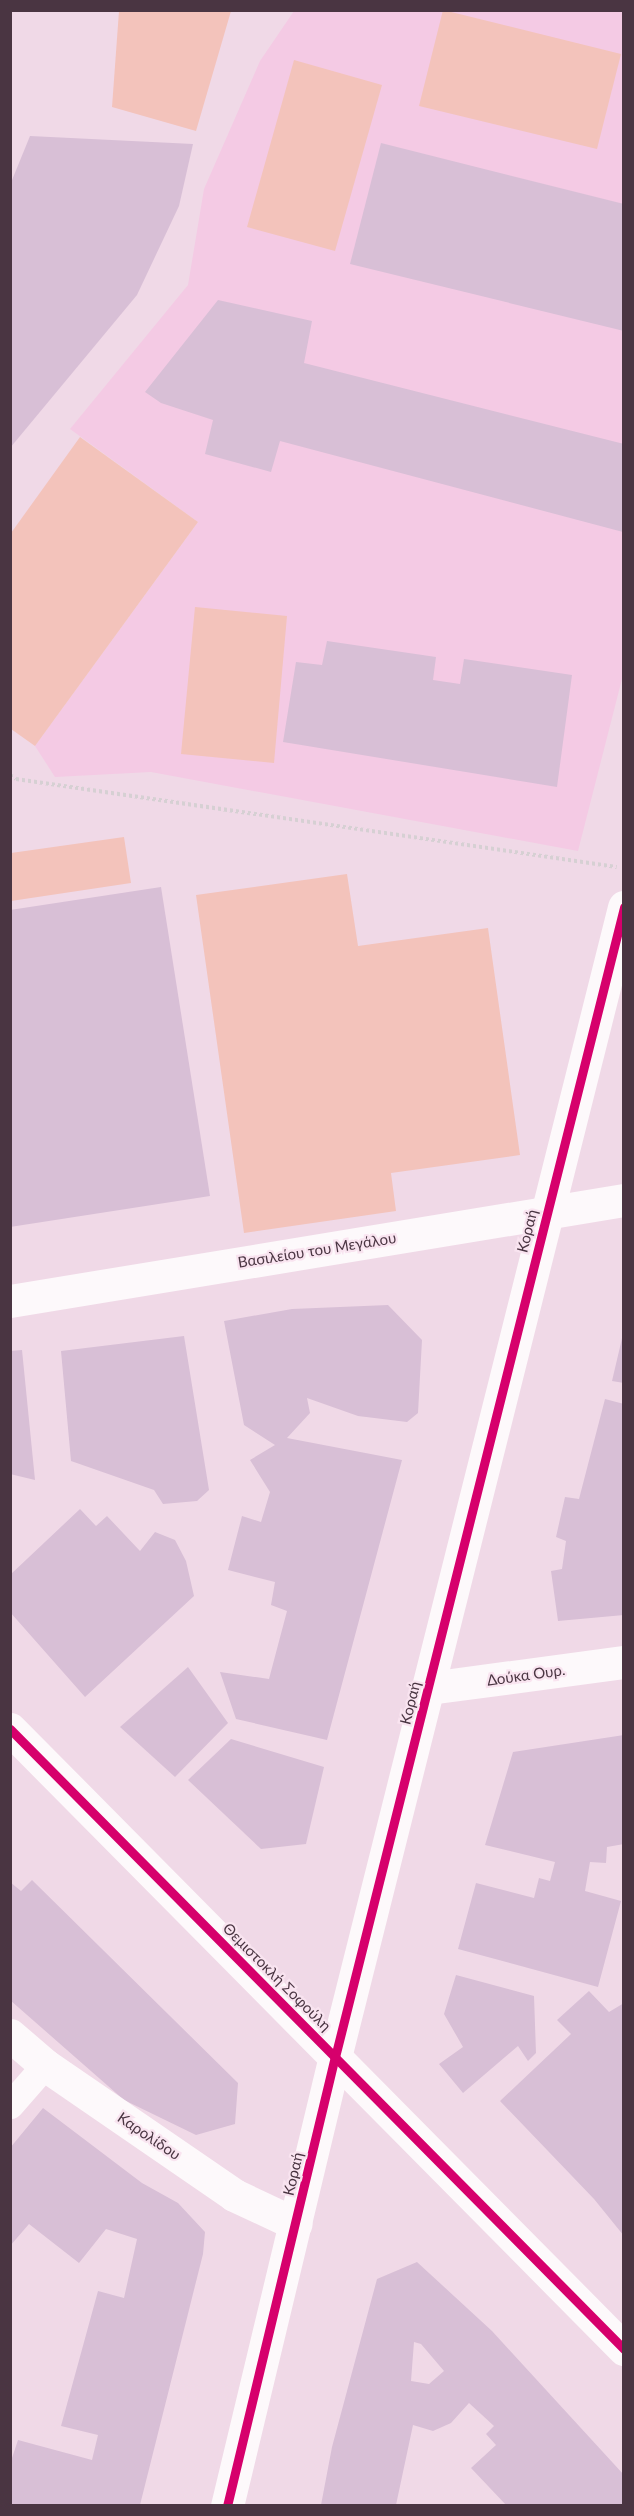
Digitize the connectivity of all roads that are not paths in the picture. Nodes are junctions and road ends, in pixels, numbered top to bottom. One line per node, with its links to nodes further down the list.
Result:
1 (624, 907): 3 (street, Κοραή)
2 (624, 1200): 3 (street, Βασιλείου του Μεγάλου)
3 (548, 1212): 4 (street, Βασιλείου του Μεγάλου); 6 (street, Κοραή)
4 (10, 1301)
5 (624, 1662): 6 (street, Δούκα Ουρ.)
6 (429, 1688): 9 (street, Κοραή)
7 (10, 1729): 9 (street, Θεμιστοκλή Σοφούλη)
8 (10, 2035): 10 (street, Καρολίδου)
9 (335, 2057): 12 (street, Κοραή); 13 (street, Θεμιστοκλή Σοφούλη)
10 (45, 2065): 11 (lane); 12 (street, Καρολίδου)
11 (10, 2105)
12 (296, 2224): 14 (street, Κοραή)
13 (624, 2349)
14 (227, 2505)

